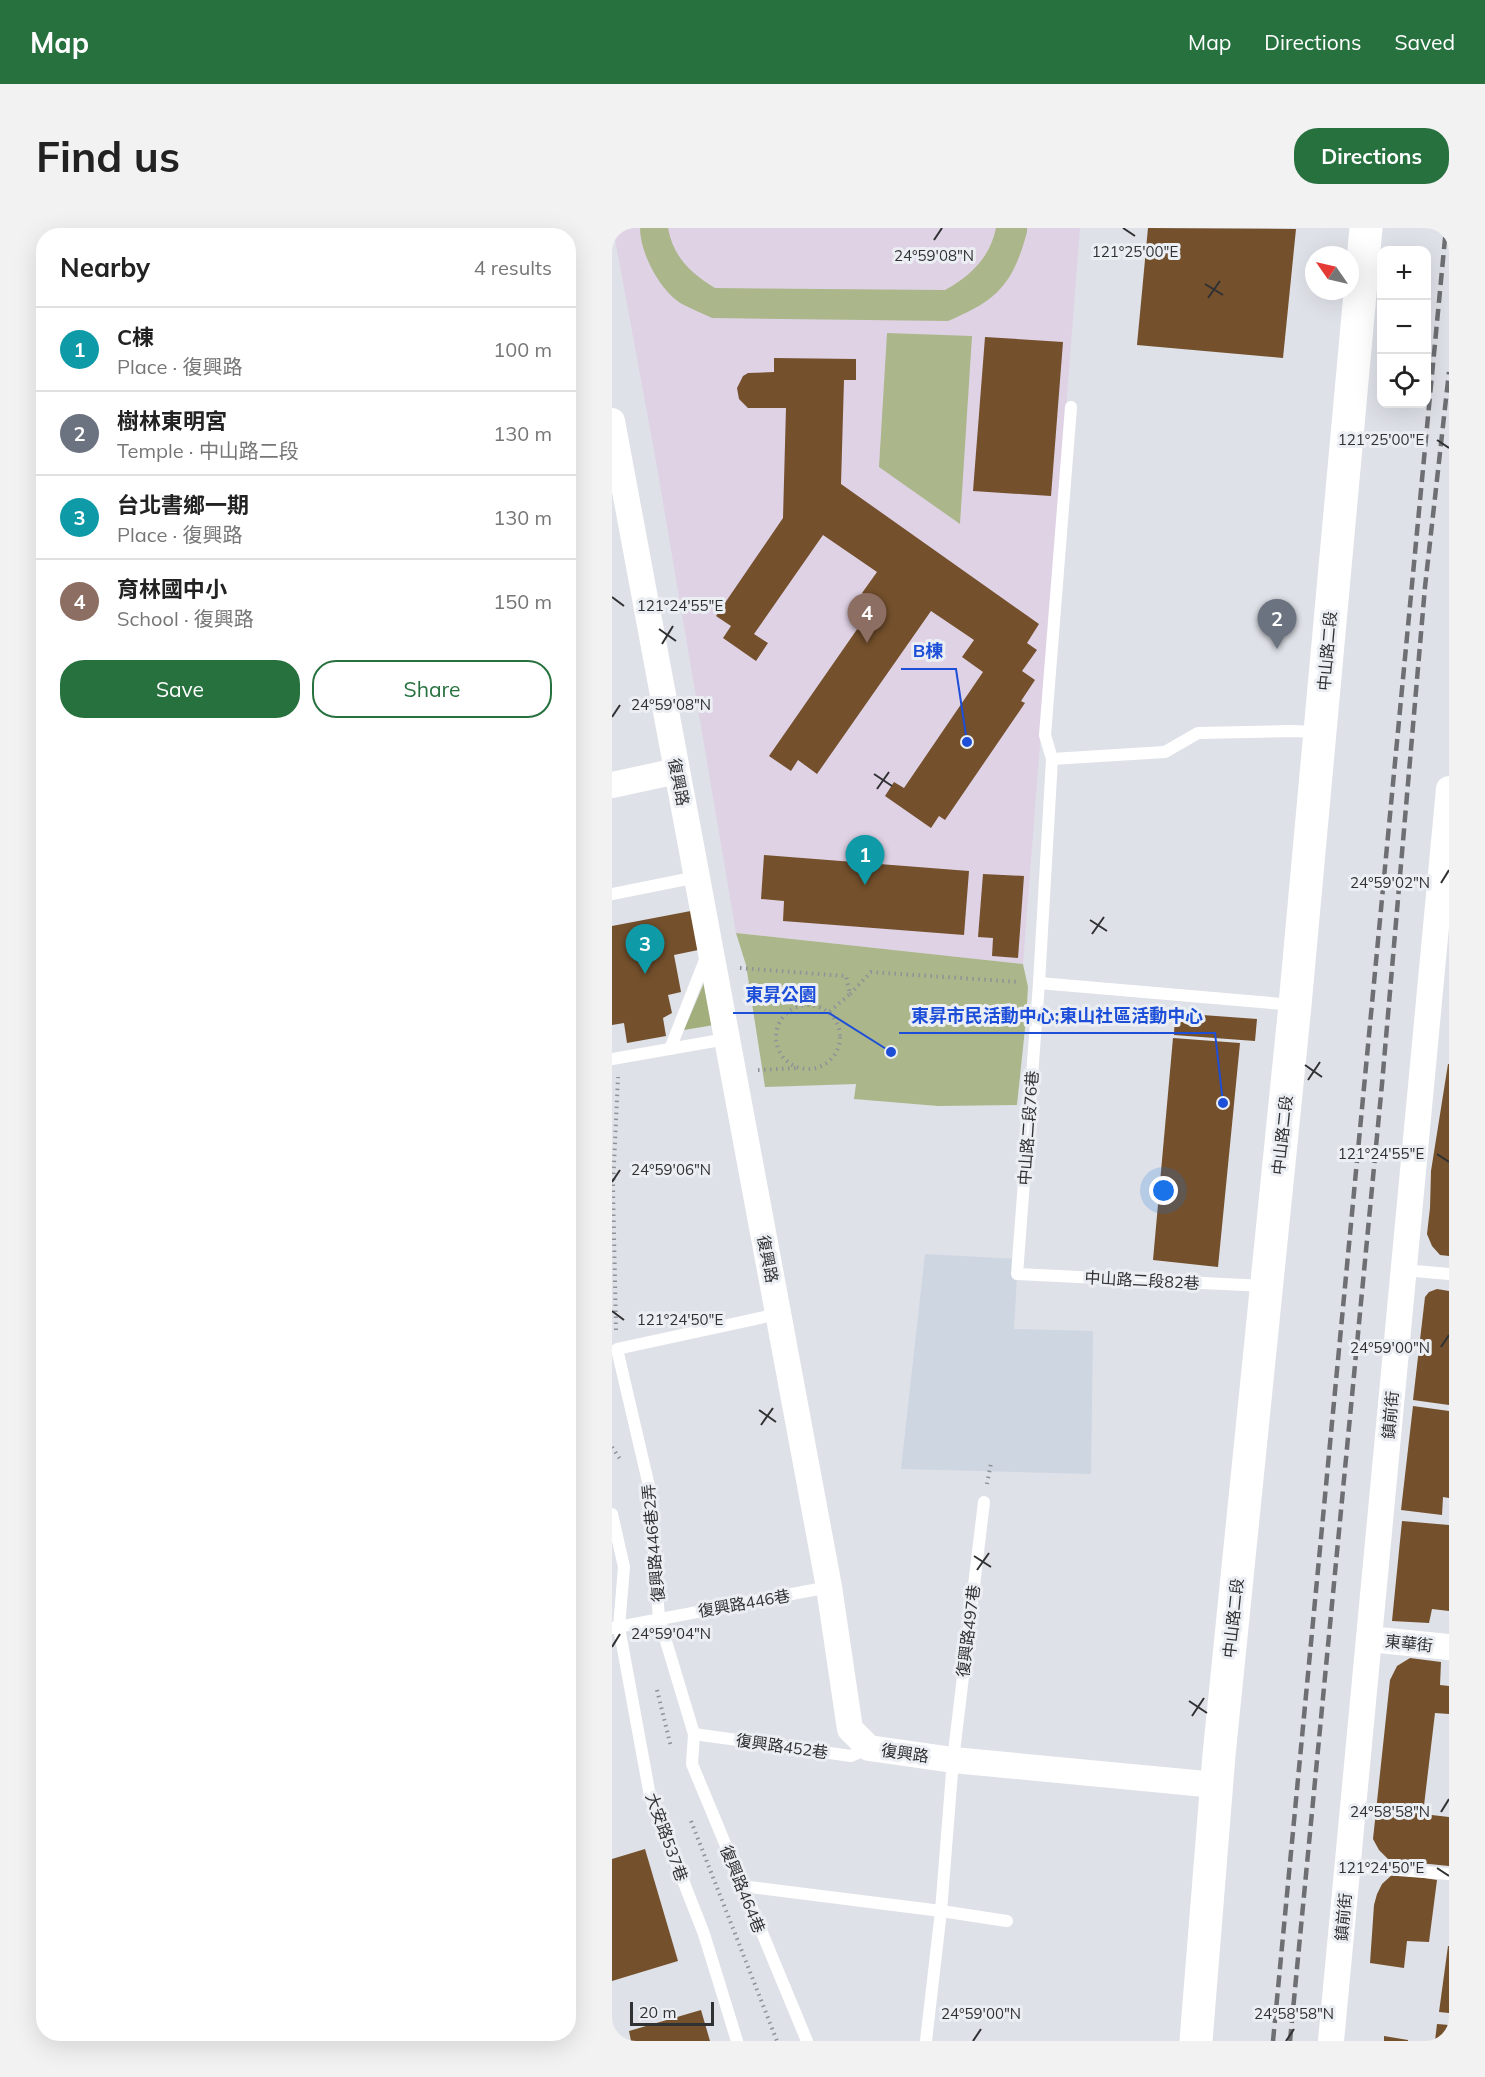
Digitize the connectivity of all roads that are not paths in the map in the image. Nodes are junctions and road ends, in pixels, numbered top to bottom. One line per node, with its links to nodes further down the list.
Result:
1 (1366, 228): 5 (main road, 中山路二段)
2 (1071, 407): 6 (lane, 中山路二段76巷)
3 (612, 421): 4 (street, 復興路)
4 (619, 492): 7 (street, 復興路)
5 (1319, 732): 6 (lane); 14 (main road, 中山路二段)
6 (1052, 759): 13 (lane, 中山路二段76巷)
7 (677, 771): 8 (street); 10 (street, 復興路)
8 (612, 785)
9 (1448, 802): 18 (street, 鎮前街)
10 (697, 877): 11 (lane); 12 (street, 復興路)
11 (612, 894)
12 (712, 956): 15 (street, 復興路); 16 (lane)
13 (1039, 983): 14 (lane); 19 (lane, 中山路二段76巷)
14 (1295, 1005): 21 (main road, 中山路二段)
15 (726, 1039): 16 (lane); 22 (street, 復興路)
16 (670, 1048): 17 (lane)
17 (615, 1058)
18 (1404, 1270): 20 (lane); 28 (street, 鎮前街)
19 (1017, 1274): 21 (lane, 中山路二段82巷)
20 (1449, 1274)
21 (1266, 1286): 33 (main road, 中山路二段)
22 (778, 1314): 25 (street, 復興路); 26 (lane, 復興路446巷2弄)
23 (984, 1502): 32 (lane, 復興路497巷)
24 (612, 1514): 27 (lane, 大安路537巷)
25 (830, 1587): 26 (lane, 復興路446巷); 31 (street, 復興路)
26 (659, 1618): 27 (lane); 30 (lane, 復興路446巷2弄)
27 (615, 1627): 39 (lane, 大安路537巷)
28 (1369, 1638): 29 (street, 東華街); 34 (street, 鎮前街)
29 (1449, 1647)
30 (694, 1734): 31 (lane, 復興路452巷); 36 (lane, 復興路464巷)
31 (869, 1748): 32 (street, 復興路)
32 (953, 1760): 33 (street, 復興路); 37 (lane)
33 (1216, 1785): 42 (main road, 中山路二段)
34 (1347, 1866): 35 (lane); 43 (street, 鎮前街)
35 (1449, 1874)
36 (742, 1886): 37 (lane); 40 (lane, 復興路464巷)
37 (940, 1911): 38 (lane); 41 (lane)
38 (1007, 1922)
39 (737, 2041)
40 (807, 2041)
41 (926, 2041)
42 (1196, 2041)
43 (1331, 2041)

